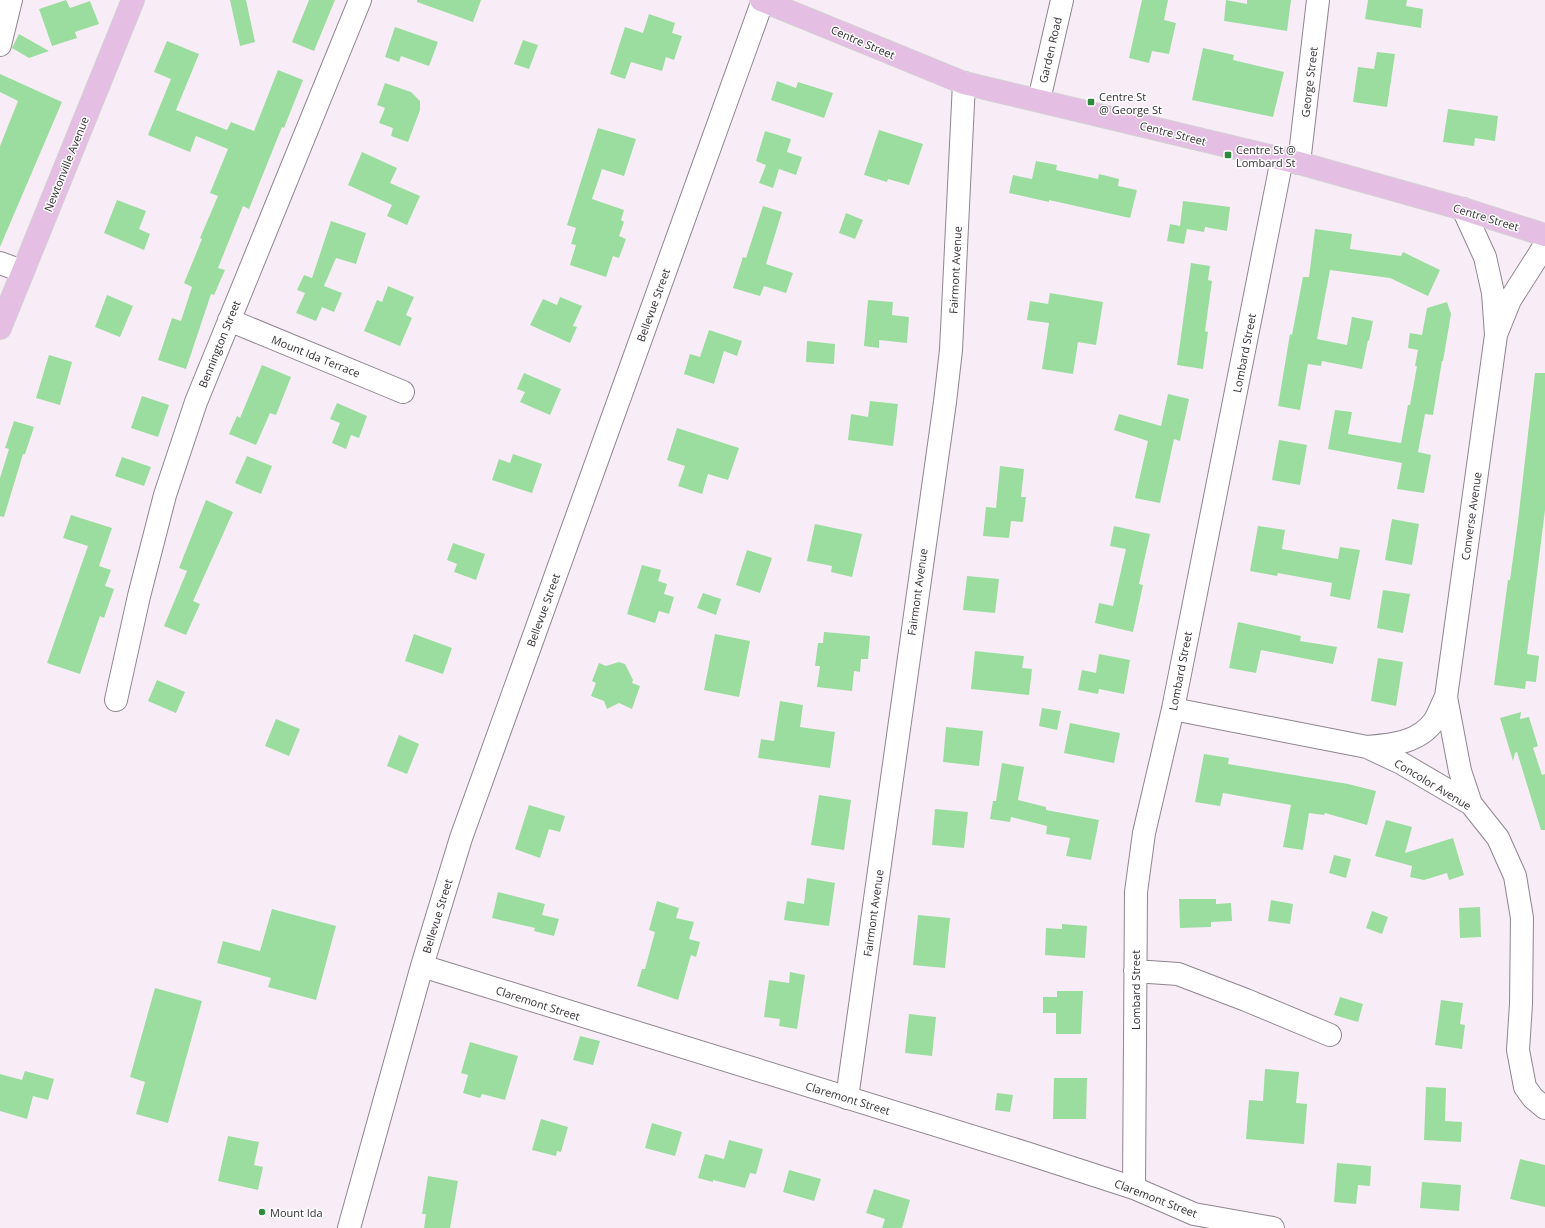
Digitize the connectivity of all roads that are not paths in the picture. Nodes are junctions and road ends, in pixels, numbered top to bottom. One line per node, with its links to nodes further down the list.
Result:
1 (11, 0): 7 (street)
2 (133, 0): 15 (main road, Newtonville Avenue)
3 (360, 0): 16 (street, Bennington Street)
4 (762, 0): 8 (main road, Centre Street); 25 (street, Bellevue Street)
5 (1062, 0): 9 (street, Garden Road)
6 (1318, 0): 10 (street, George Street)
7 (0, 45)
8 (964, 83): 9 (main road, Centre Street); 28 (street, Fairmont Avenue)
9 (1039, 100): 10 (main road, Centre Street)
10 (1291, 161): 11 (main road, Centre Street); 22 (street, Lombard Street)
11 (1463, 209): 12 (main road, Centre Street); 18 (street, Converse Avenue)
12 (1545, 235)
13 (1545, 245): 18 (street, Converse Avenue)
14 (0, 262): 15 (street)
15 (22, 271): 17 (main road, Newtonville Avenue)
16 (229, 320): 19 (street, Mount Ida Terrace); 21 (street, Bennington Street)
17 (0, 328)
18 (1496, 335): 20 (street, Converse Avenue)
19 (403, 392)
20 (1446, 697): 23 (street, Converse Avenue); 24 (street, Converse Avenue)
21 (116, 700)
22 (1173, 709): 23 (street, Concolor Avenue); 26 (street, Lombard Street)
23 (1367, 747): 24 (street, Concolor Avenue)
24 (1471, 804): 29 (street, Concolor Avenue)
25 (422, 966): 28 (street, Claremont Street); 32 (street, Bellevue Street)
26 (1135, 971): 27 (street); 30 (street, Lombard Street)
27 (1330, 1035)
28 (847, 1098): 30 (street, Claremont Street)
29 (1545, 1108)
30 (1134, 1188): 31 (street, Claremont Street)
31 (1197, 1221): 33 (street, Claremont Street)
32 (349, 1228)
33 (1273, 1228)

